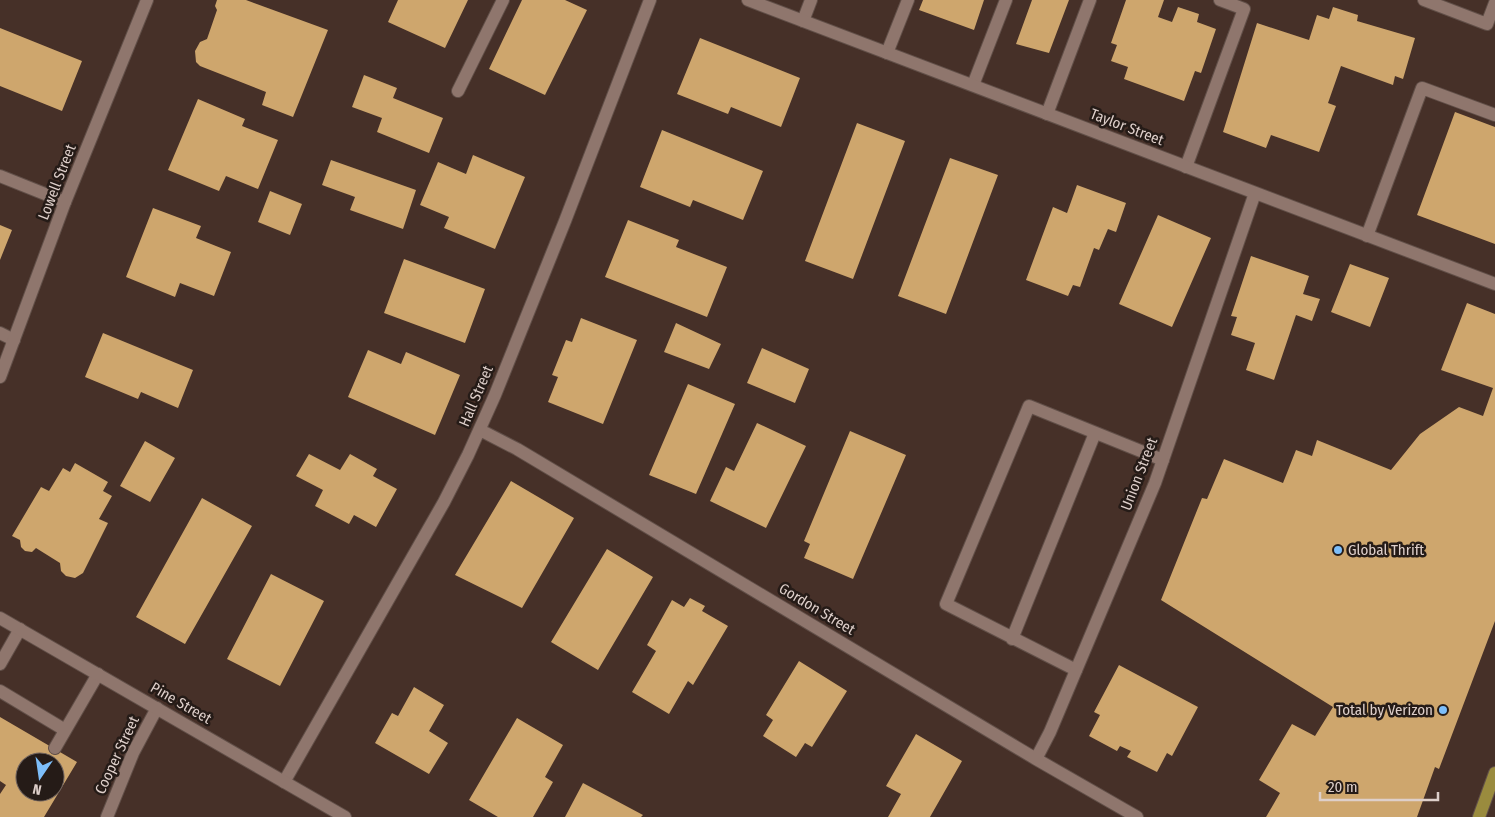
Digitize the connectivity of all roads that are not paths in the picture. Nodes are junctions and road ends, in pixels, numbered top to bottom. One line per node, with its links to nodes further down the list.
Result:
1 (147, 0): 21 (street, Lowell Street)
2 (503, 0): 15 (street)
3 (650, 0): 27 (street, Hall Street)
4 (748, 0): 12 (street, Taylor Street)
5 (811, 0): 12 (street)
6 (908, 0): 13 (street)
7 (1006, 0): 14 (street)
8 (1090, 0): 16 (street)
9 (1220, 0): 18 (street)
10 (1424, 0): 11 (street)
11 (1495, 3)
12 (803, 21): 13 (street, Taylor Street)
13 (887, 53): 14 (street, Taylor Street)
14 (973, 85): 16 (street, Taylor Street)
15 (458, 91)
16 (1047, 114): 18 (street, Taylor Street)
17 (1495, 115): 22 (street)
18 (1186, 166): 20 (street, Taylor Street)
19 (0, 176): 21 (street)
20 (1255, 193): 22 (street, Taylor Street); 29 (street, Union Street)
21 (66, 202): 25 (street, Lowell Street)
22 (1367, 236): 23 (street, Taylor Street)
23 (1495, 284)
24 (0, 334): 25 (street)
25 (14, 340): 26 (street, Lowell Street)
26 (0, 377)
27 (480, 430): 40 (street, Gordon Street); 42 (street, Hall Street)
28 (1095, 432): 29 (street); 32 (street); 32 (street)
29 (1163, 460): 34 (street, Union Street)
30 (0, 618): 31 (street, Pine Street)
31 (20, 629): 33 (street); 35 (street, Pine Street)
32 (1012, 639): 34 (street)
33 (0, 664)
34 (1076, 670): 40 (street, Union Street)
35 (98, 674): 37 (street, Pine Street); 38 (street)
36 (0, 691): 38 (street)
37 (157, 708): 42 (street, Pine Street); 43 (street, Cooper Street)
38 (65, 730): 39 (street)
39 (55, 748)
40 (1036, 759): 45 (street, Gordon Street)
41 (1495, 774): 46 (main road)
42 (284, 782): 44 (street, Pine Street)
43 (107, 817)
44 (345, 817)
45 (1137, 817)
46 (1479, 817)

